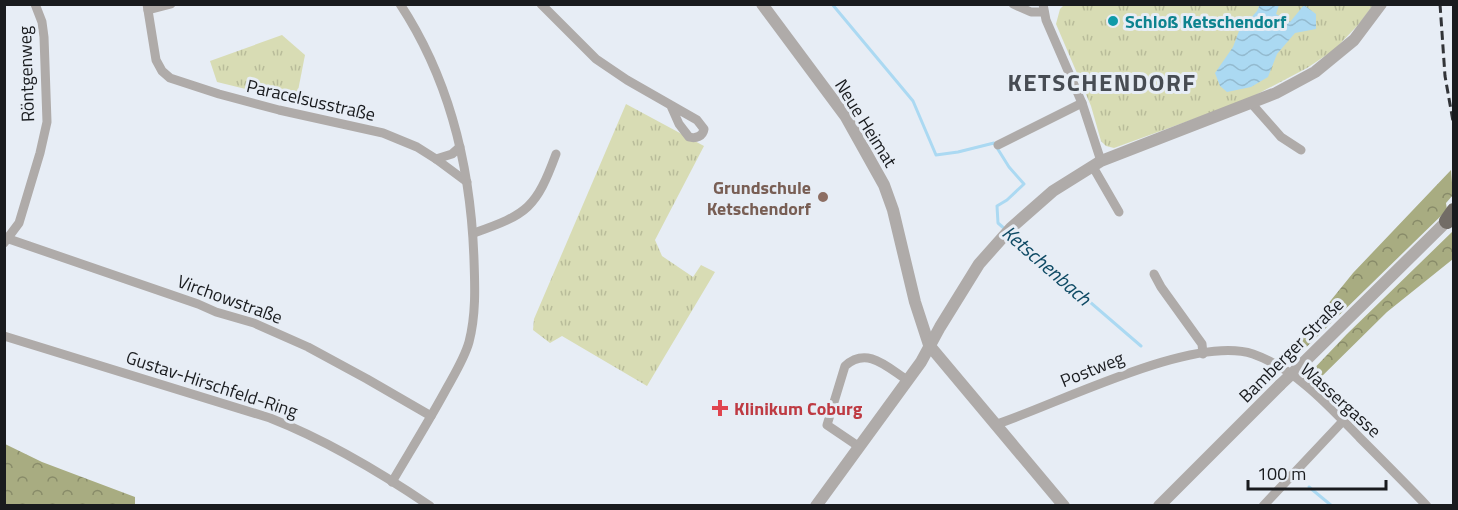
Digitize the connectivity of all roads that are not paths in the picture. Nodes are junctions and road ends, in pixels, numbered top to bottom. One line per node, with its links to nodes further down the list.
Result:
1 (35, 4): 24 (street, Röntgenweg)
2 (171, 4): 9 (street)
3 (400, 4): 15 (street)
4 (541, 4): 13 (street)
5 (762, 4): 26 (street, Neue Heimat)
6 (1013, 4): 10 (street)
7 (1053, 4): 10 (street)
8 (1381, 4): 12 (street)
9 (147, 7): 18 (street, Paracelsusstraße)
10 (1043, 8): 11 (street)
11 (1082, 103): 14 (street); 19 (street)
12 (1251, 103): 16 (street); 19 (street)
13 (671, 106)
14 (998, 145)
15 (460, 147): 18 (street); 20 (street)
16 (1301, 150)
17 (556, 154): 23 (street)
18 (436, 159): 20 (street, Paracelsusstraße)
19 (1097, 164): 21 (street); 27 (street)
20 (467, 182): 23 (street)
21 (1119, 212)
22 (1452, 215): 40 (street, Bamberger Straße, bridge)
23 (474, 233): 32 (street)
24 (5, 240): 32 (street, Virchowstraße)
25 (1154, 274): 30 (street)
26 (918, 314): 27 (street); 29 (street, Neue Heimat)
27 (946, 317): 29 (street)
28 (4, 336): 36 (street, Gustav-Hirschfeld-Ring)
29 (929, 345): 31 (street); 34 (street)
30 (1203, 354): 33 (street, Wassergasse); 34 (street, Postweg)
31 (907, 380): 35 (street); 35 (street)
32 (431, 416): 36 (street)
33 (1343, 421): 41 (street); 42 (street, Wassergasse)
34 (998, 424): 39 (street)
35 (858, 446): 38 (street)
36 (392, 482): 37 (street, Gustav-Hirschfeld-Ring)
37 (430, 506)
38 (816, 506)
39 (1064, 506)
40 (1159, 506)
41 (1263, 506)
42 (1427, 506)

